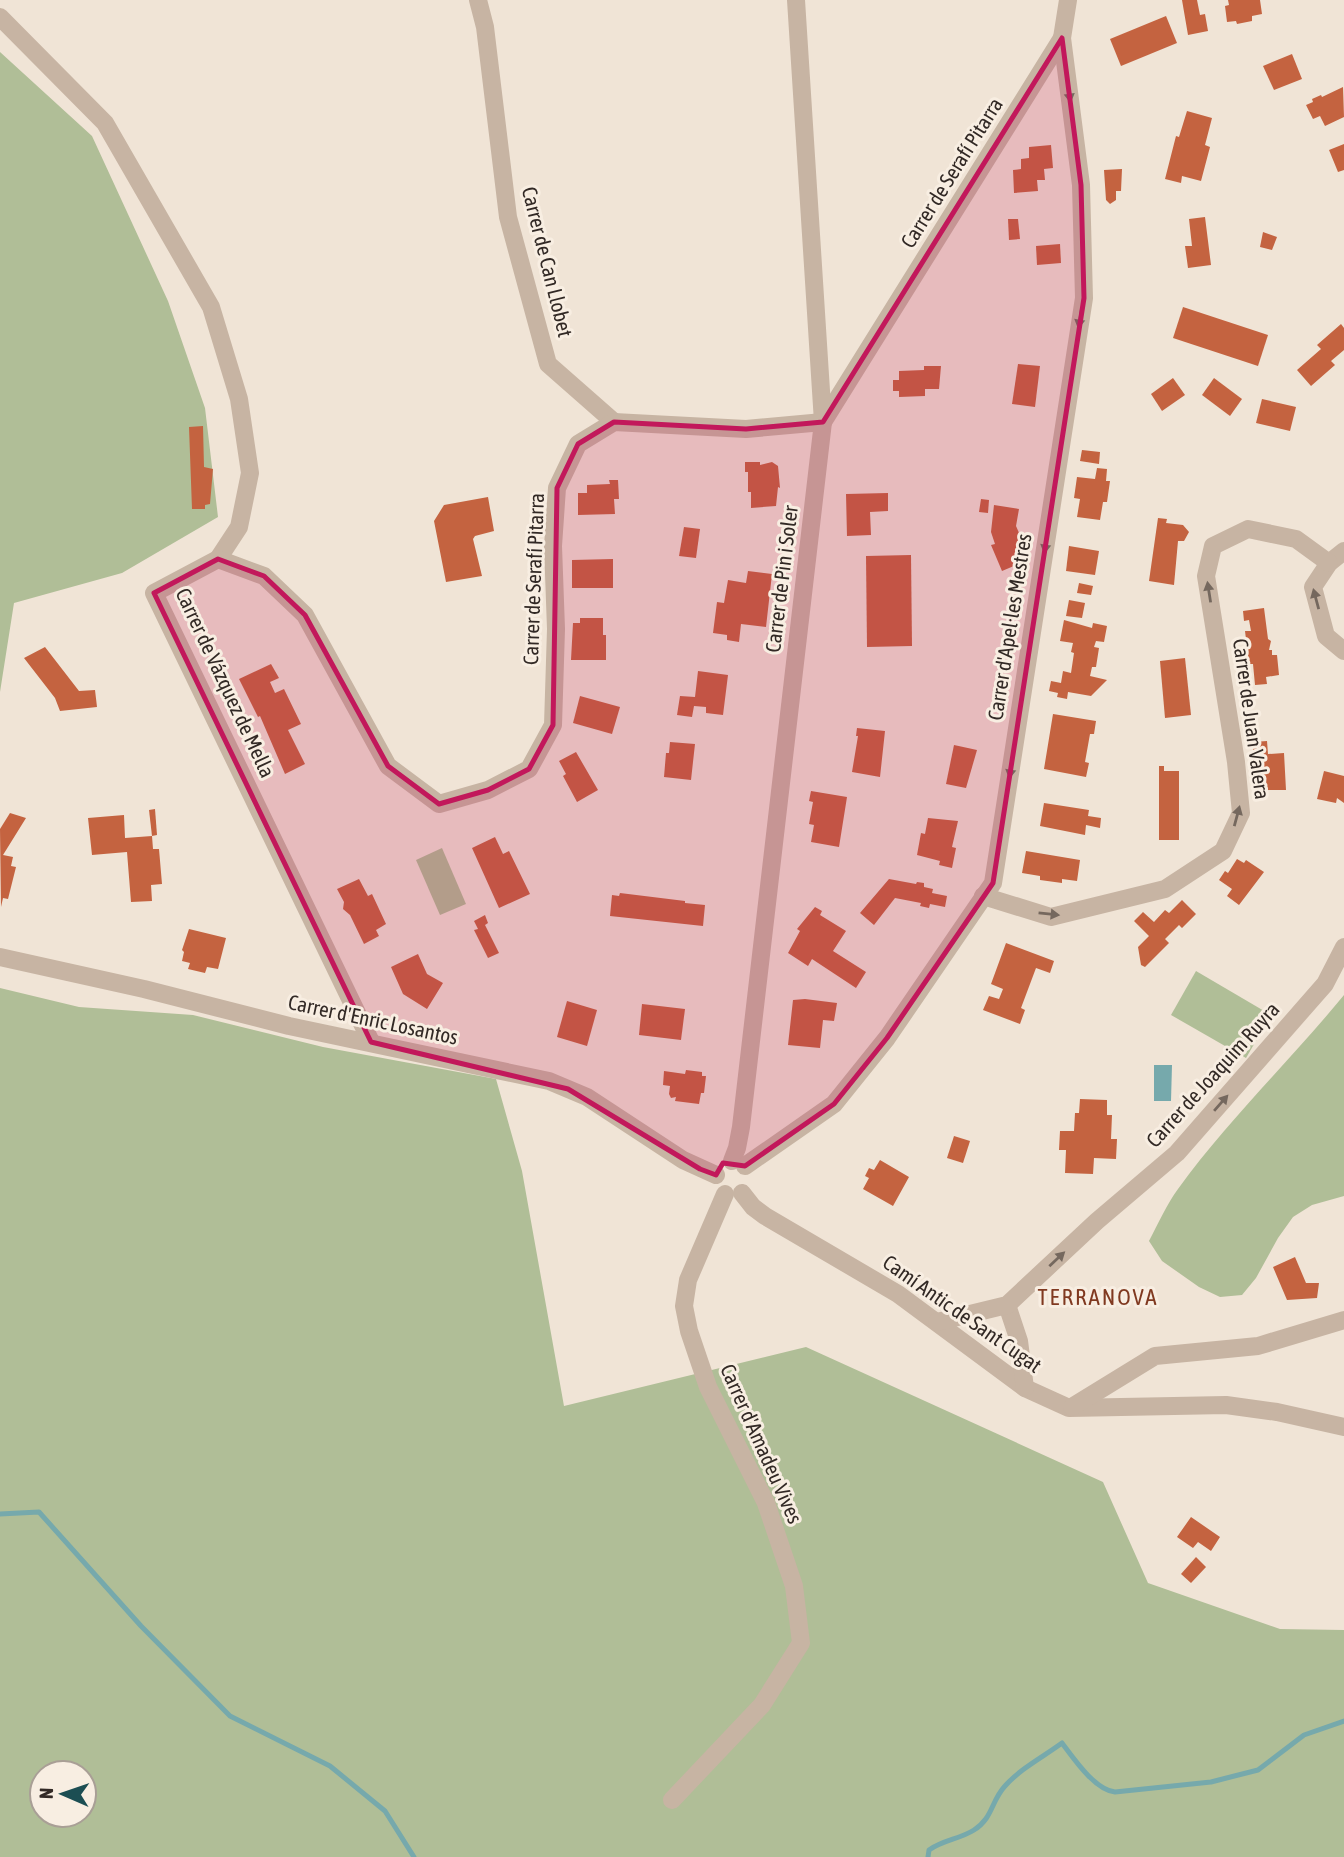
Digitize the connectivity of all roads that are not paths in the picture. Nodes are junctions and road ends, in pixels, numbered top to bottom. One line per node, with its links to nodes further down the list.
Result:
1 (478, 0): 6 (street, Carrer de Can Llobet)
2 (796, 0): 7 (street, Carrer de Pin i Soler)
3 (1068, 0): 5 (street, Carrer d'Apel·les Mestres)
4 (0, 17): 9 (street, Carrer de Vázquez de Mella)
5 (1062, 38): 7 (street, Carrer de Serafí Pitarra); 12 (street, Carrer d'Apel·les Mestres, one-way to 12)
6 (614, 422): 7 (street); 9 (street, Carrer de Serafí Pitarra)
7 (823, 422): 16 (street, Carrer de Pin i Soler)
8 (1344, 551): 10 (street)
9 (218, 559): 15 (street, Carrer de Vázquez de Mella)
10 (1329, 563): 11 (street, one-way to 10); 12 (street, Carrer de Juan Valera, one-way to 10)
11 (1344, 651)
12 (984, 897): 16 (street, Carrer d'Apel·les Mestres)
13 (1344, 947): 19 (street, Carrer de Joaquim Ruyra, one-way to 13)
14 (0, 957): 15 (street, Carrer d'Enric Losantos)
15 (371, 1042): 17 (street, Carrer d'Enric Losantos)
16 (738, 1163): 17 (street); 18 (street)
17 (716, 1175): 18 (street)
18 (733, 1194): 21 (street, Camí Antic de Sant Cugat); 25 (street, Carrer d'Amadeu Vives)
19 (1007, 1306): 21 (street); 22 (street)
20 (1344, 1320): 23 (street)
21 (937, 1322): 22 (street, Camí Antic de Sant Cugat)
22 (1025, 1388): 23 (street, Camí Antic de Sant Cugat)
23 (1069, 1408): 24 (street, Camí Antic de Sant Cugat)
24 (1344, 1427)
25 (672, 1800)

